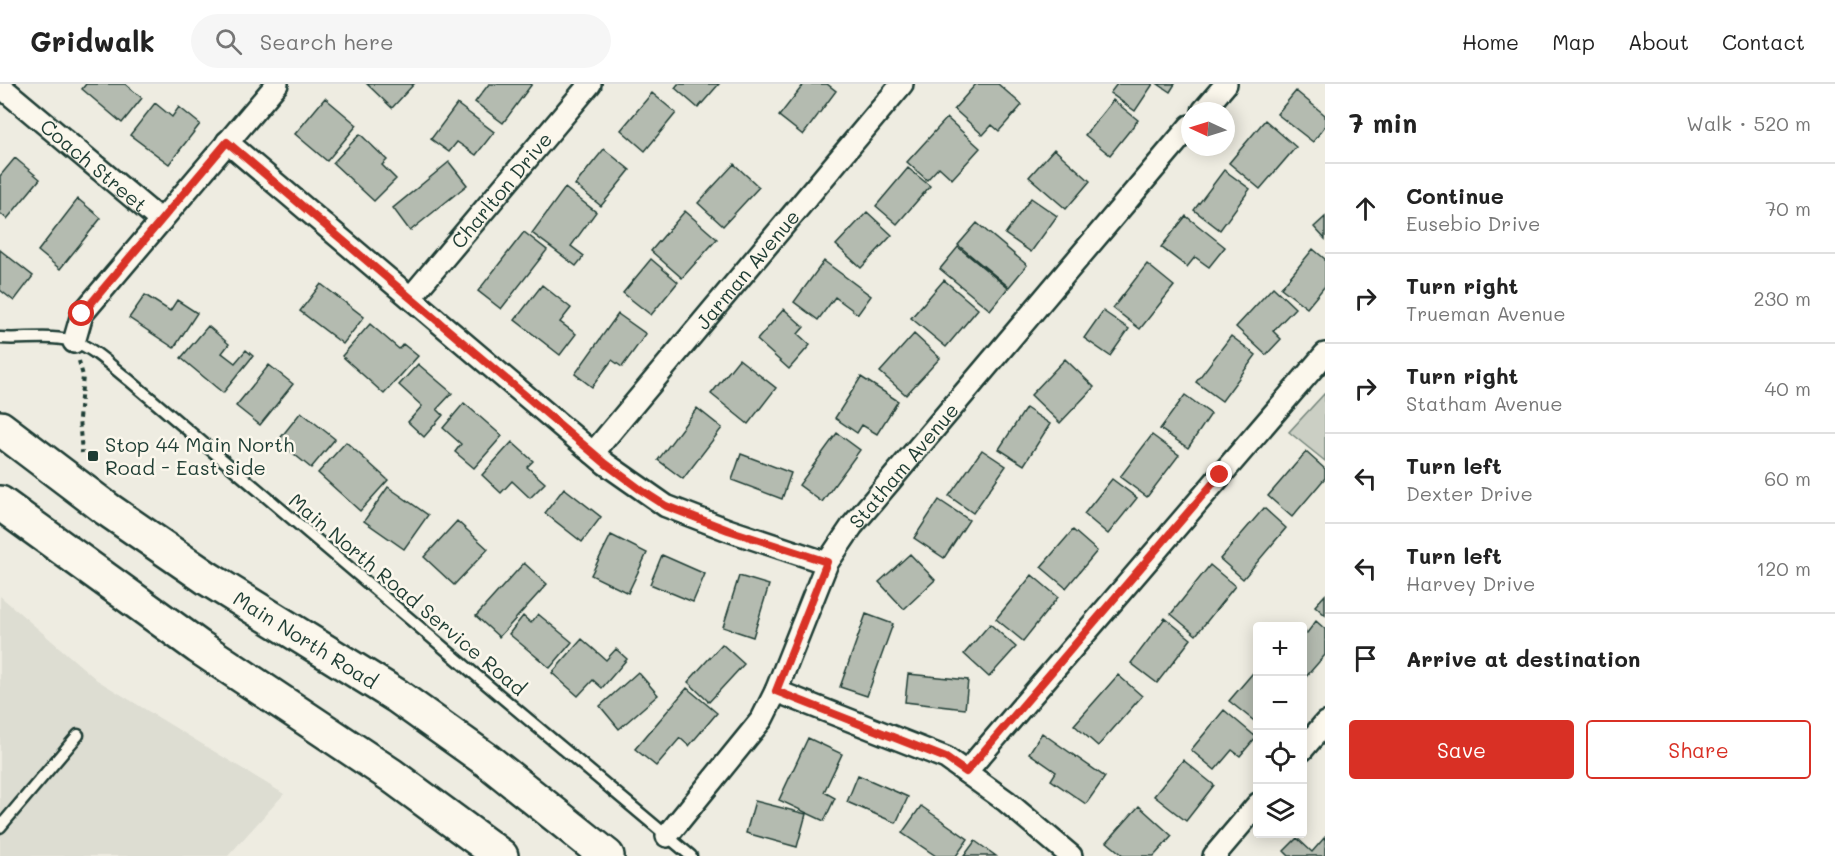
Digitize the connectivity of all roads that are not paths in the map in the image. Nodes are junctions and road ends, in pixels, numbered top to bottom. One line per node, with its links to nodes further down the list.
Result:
1 (277, 84): 8 (street)
2 (590, 84): 10 (street, Charlton Drive)
3 (902, 84): 15 (street, Jarman Avenue)
4 (1226, 84): 6 (street)
5 (0, 86): 9 (street, Coach Street)
6 (1211, 102)
7 (1181, 137): 17 (street, Statham Avenue)
8 (227, 142): 9 (street); 10 (street)
9 (161, 221): 12 (street)
10 (411, 297): 15 (street)
11 (0, 338): 12 (lane, Main North Road Service Road)
12 (74, 342): 25 (lane, Main North Road Service Road)
13 (1325, 354): 22 (street)
14 (0, 428): 27 (highway, Main North Road)
15 (593, 453): 17 (street)
16 (0, 503): 26 (highway)
17 (827, 562): 18 (street, Statham Avenue)
18 (776, 691): 22 (street); 25 (street, Statham Avenue)
19 (1325, 723): 21 (street)
20 (78, 735): 24 (lane)
21 (1307, 744)
22 (966, 772): 29 (street)
23 (1253, 809): 30 (street)
24 (0, 827)
25 (668, 836): 28 (lane, Main North Road Service Road)
26 (501, 856)
27 (607, 856)
28 (691, 856)
29 (1071, 856)
30 (1214, 856)

